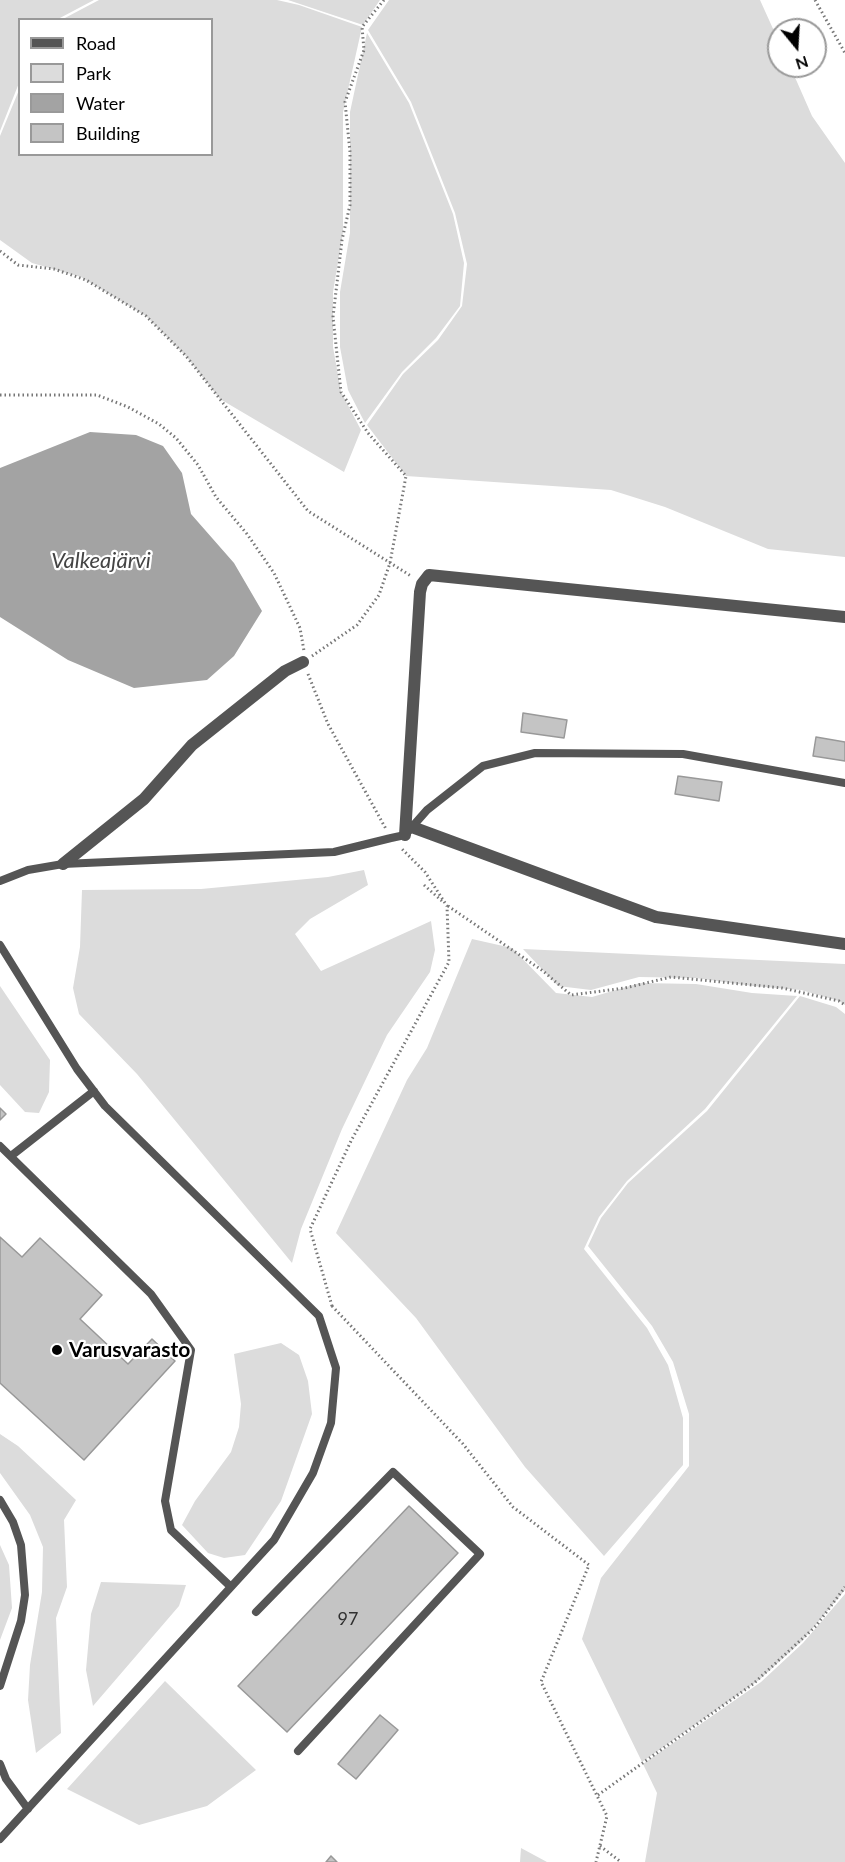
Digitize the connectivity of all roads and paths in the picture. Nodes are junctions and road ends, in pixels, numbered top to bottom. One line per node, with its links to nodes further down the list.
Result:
1 (384, 0): 6 (path)
2 (815, 0): 3 (path)
3 (845, 53)
4 (0, 251): 6 (path)
5 (0, 395): 9 (path)
6 (390, 563): 7 (path); 9 (path)
7 (422, 584): 8 (street); 11 (street)
8 (845, 617)
9 (303, 662): 12 (path); 13 (street)
10 (845, 783): 11 (lane)
11 (408, 831): 12 (lane); 17 (street)
12 (391, 838): 13 (lane); 16 (path)
13 (63, 864): 14 (lane)
14 (0, 881)
15 (424, 885): 16 (path)
16 (447, 906): 19 (path); 23 (path)
17 (845, 944)
18 (0, 945): 20 (lane)
19 (845, 1005)
20 (94, 1091): 22 (lane); 24 (lane)
21 (0, 1146): 22 (lane)
22 (11, 1156): 26 (lane)
23 (332, 1306): 24 (path); 32 (path)
24 (318, 1316): 26 (lane)
25 (0, 1500): 29 (lane)
26 (231, 1587): 33 (lane)
27 (845, 1587): 32 (path)
28 (256, 1612): 30 (lane)
29 (0, 1686)
30 (298, 1751)
31 (0, 1764): 33 (lane)
32 (598, 1795): 35 (path)
33 (28, 1809): 34 (lane)
34 (0, 1839)
35 (600, 1846): 36 (path); 37 (path)
36 (596, 1862)
37 (621, 1862)

